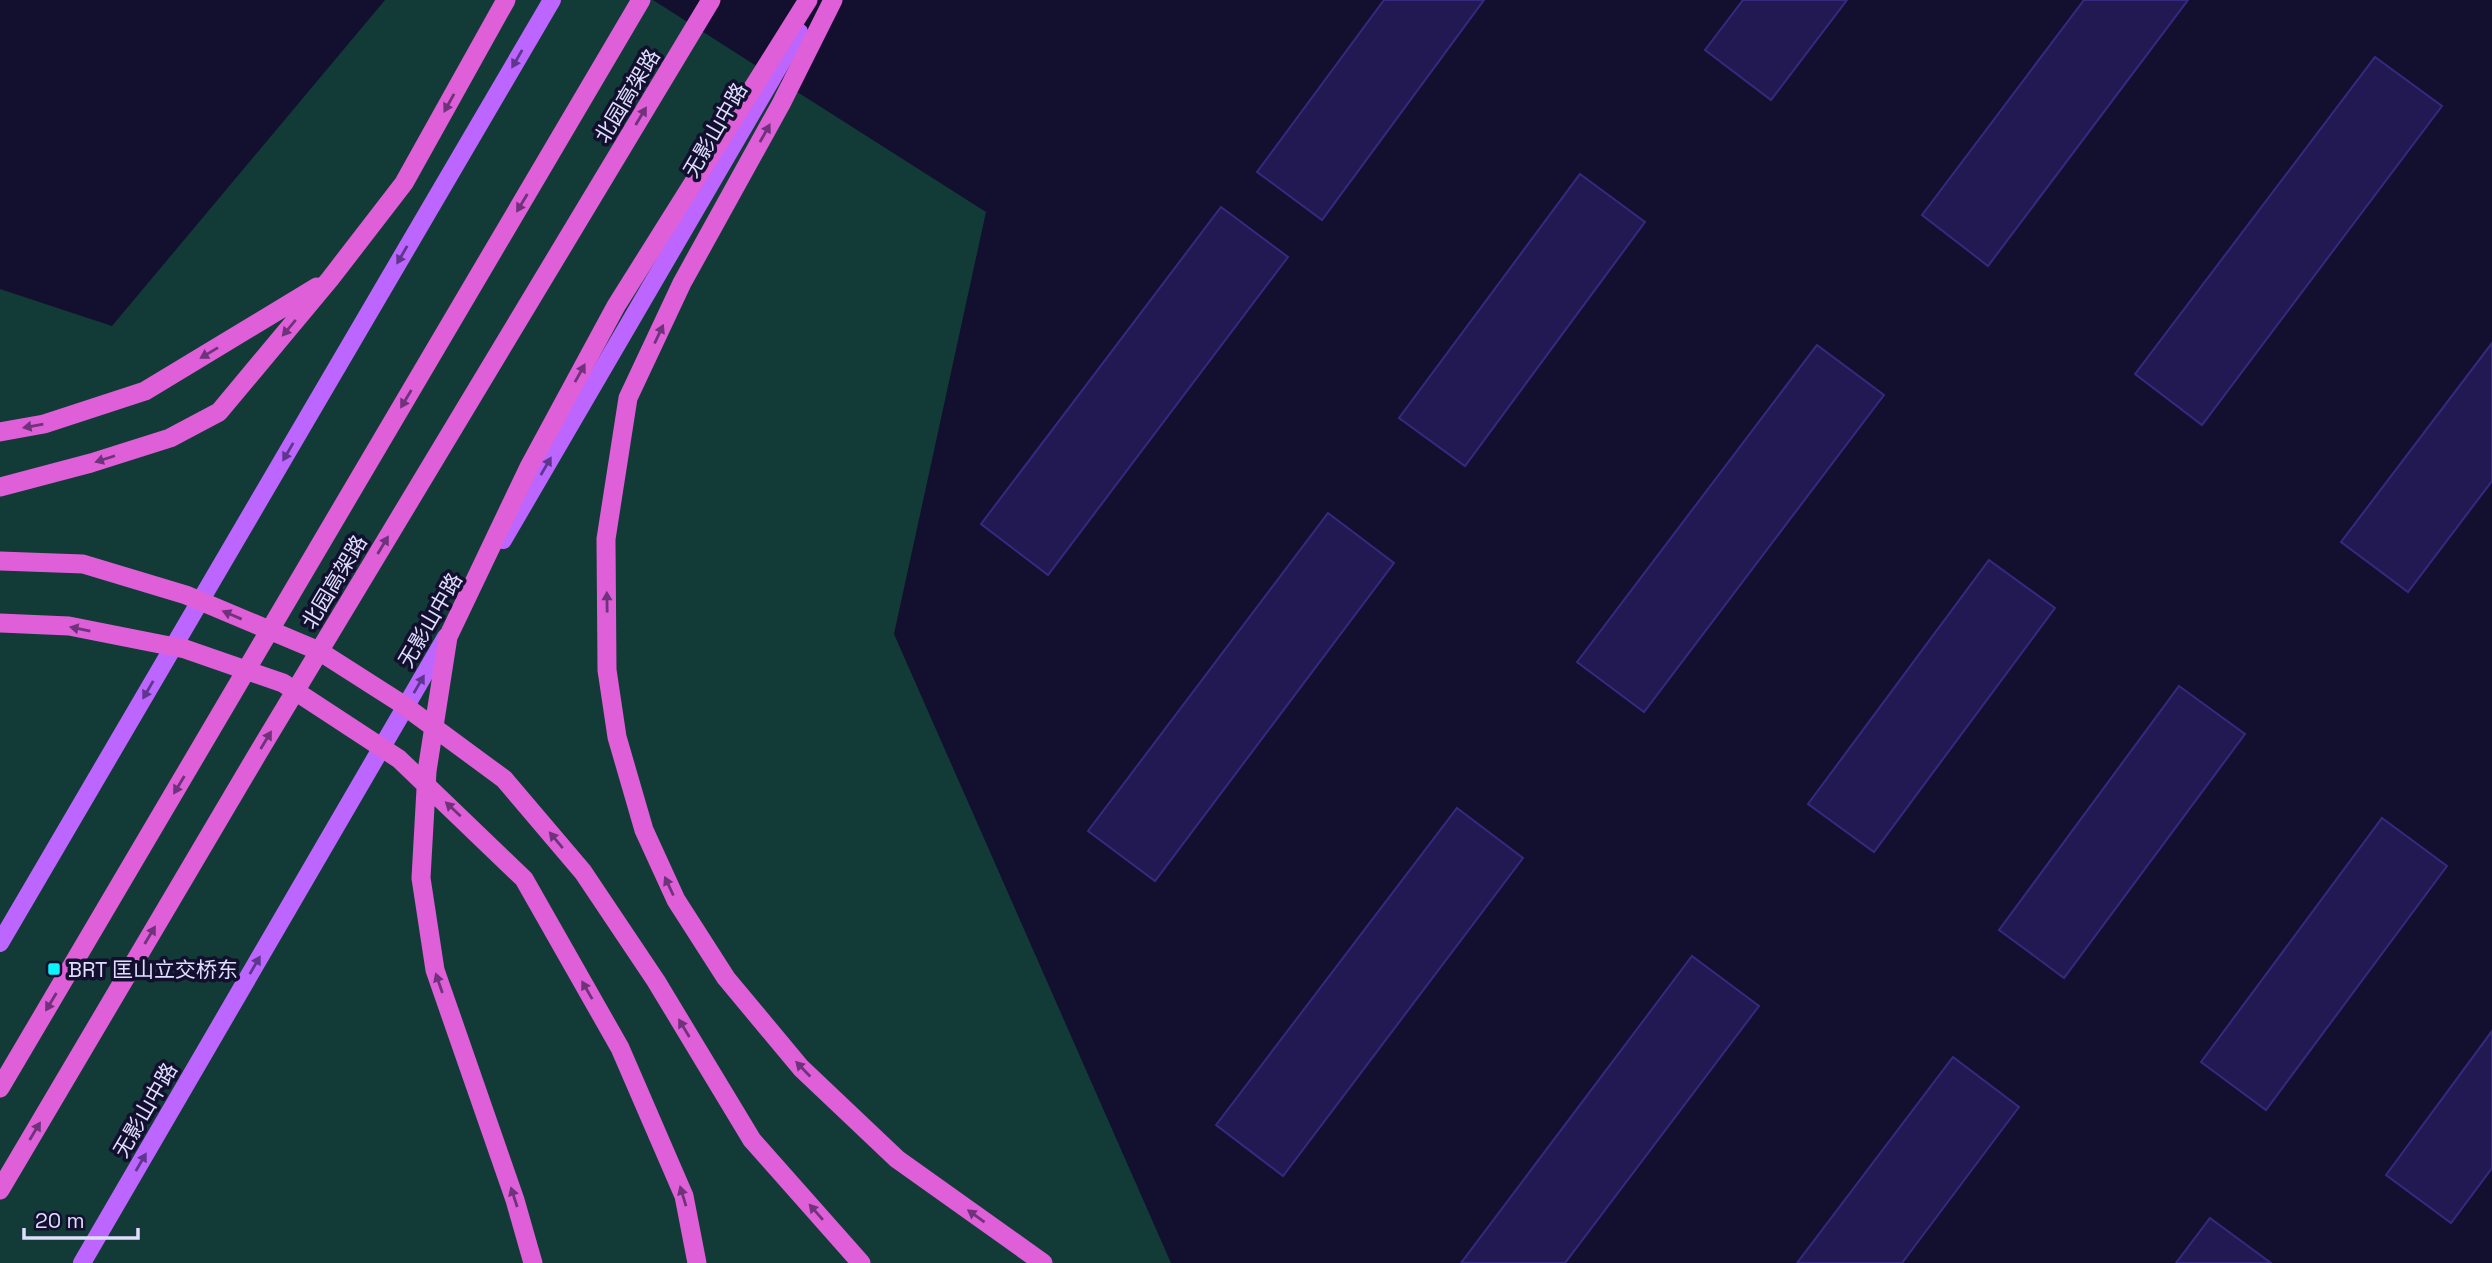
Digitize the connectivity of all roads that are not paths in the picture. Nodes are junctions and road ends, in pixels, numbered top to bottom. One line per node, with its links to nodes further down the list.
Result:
1 (506, 0): 8 (highway, one-way to 8)
2 (552, 0): 13 (main road, one-way to 13)
3 (641, 0): 14 (highway, 北园高架路, one-way to 14)
4 (711, 0): 15 (highway, 北园高架路, one-way to 4)
5 (808, 0): 17 (highway, one-way to 5)
6 (817, 0): 16 (main road, 无影山中路, one-way to 6)
7 (833, 0): 20 (highway, one-way to 7)
8 (330, 279): 9 (highway, one-way to 9); 10 (highway, one-way to 10)
9 (0, 432)
10 (0, 486)
11 (0, 561): 19 (highway, one-way to 11)
12 (0, 623): 18 (highway, one-way to 12)
13 (0, 943)
14 (0, 1088)
15 (0, 1190)
16 (82, 1263)
17 (533, 1263)
18 (696, 1263)
19 (861, 1263)
20 (1043, 1263)

